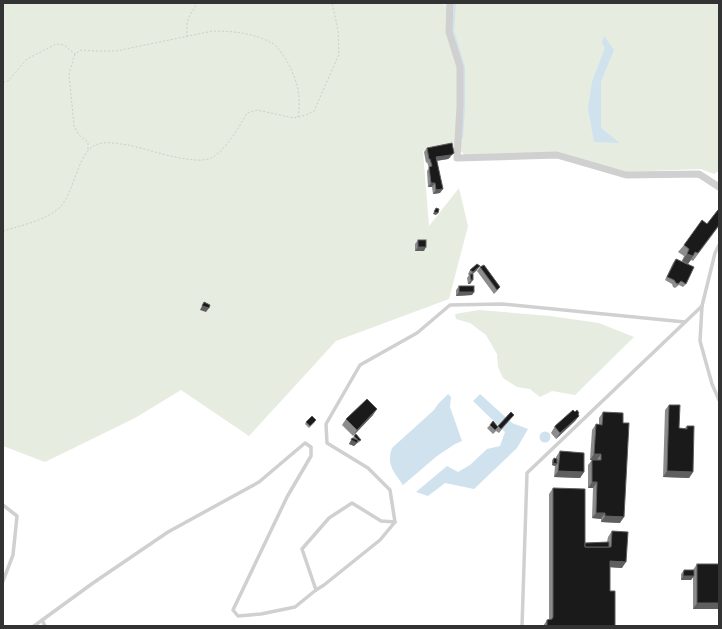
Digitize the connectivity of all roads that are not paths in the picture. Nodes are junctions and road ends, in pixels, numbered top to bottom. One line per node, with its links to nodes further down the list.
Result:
1 (450, 3): 2 (street)
2 (719, 187)
3 (719, 245): 4 (lane)
4 (702, 306): 5 (lane); 6 (lane)
5 (685, 322): 8 (lane); 14 (lane)
6 (719, 400)
7 (3, 506): 9 (lane)
8 (395, 522): 10 (lane); 10 (lane)
9 (3, 581)
10 (316, 590): 11 (lane)
11 (42, 620): 12 (lane); 13 (lane)
12 (34, 626)
13 (45, 626)
14 (522, 626)

